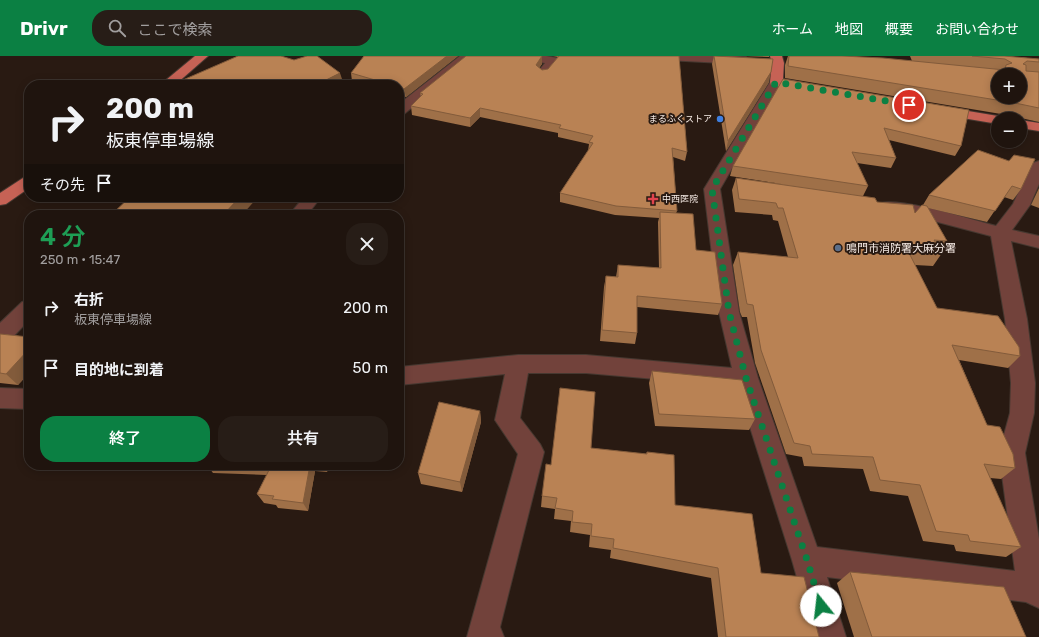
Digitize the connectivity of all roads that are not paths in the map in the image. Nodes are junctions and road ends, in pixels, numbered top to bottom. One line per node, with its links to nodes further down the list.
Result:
1 (202, 56): 8 (main road)
2 (468, 56): 10 (street)
3 (526, 56): 7 (street)
4 (666, 56): 6 (street)
5 (791, 59): 6 (street)
6 (776, 65): 9 (main road); 27 (street)
7 (543, 73)
8 (173, 80)
9 (822, 90)
10 (404, 107)
11 (921, 107): 12 (main road)
12 (991, 119)
13 (1027, 125): 14 (main road)
14 (1039, 127)
15 (1039, 166): 21 (street)
16 (24, 184): 17 (main road)
17 (0, 200)
18 (309, 202): 20 (street)
19 (873, 205): 21 (street)
20 (302, 210)
21 (1000, 234): 22 (street); 31 (street)
22 (1039, 242)
23 (24, 312): 24 (street)
24 (0, 336)
25 (518, 364): 26 (street); 27 (street); 32 (street)
26 (404, 375)
27 (746, 378): 30 (street)
28 (0, 398): 29 (street)
29 (24, 399)
30 (807, 560): 31 (street); 33 (street)
31 (1036, 590)
32 (488, 637)
33 (830, 637)

